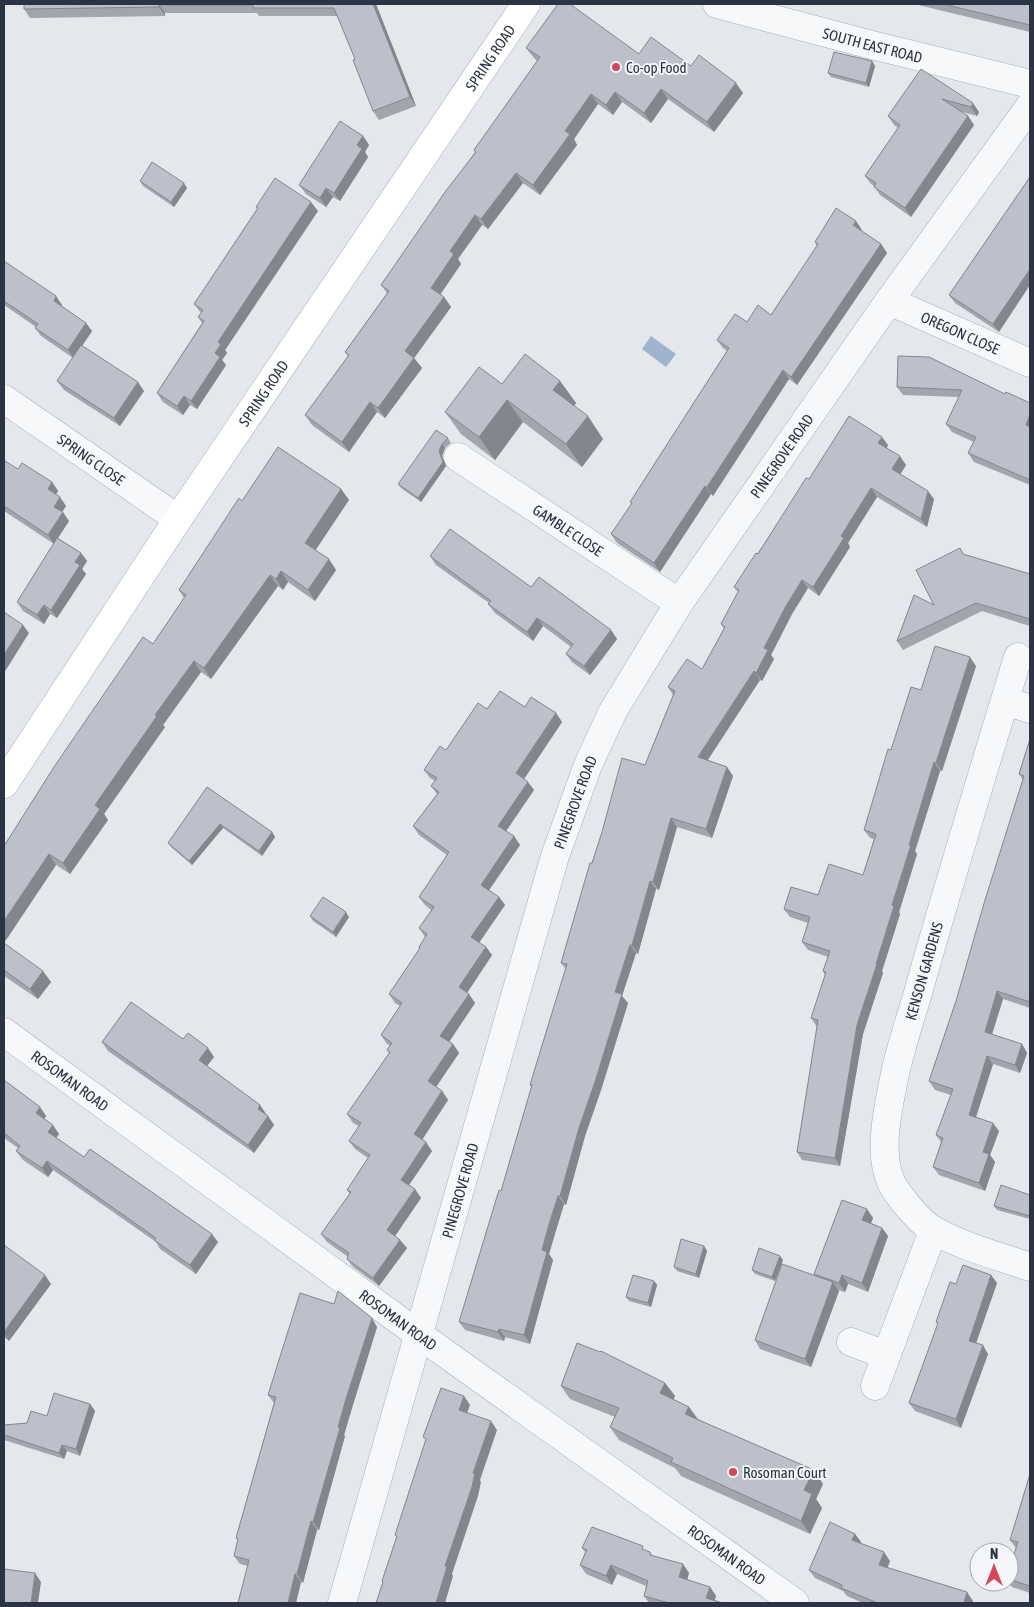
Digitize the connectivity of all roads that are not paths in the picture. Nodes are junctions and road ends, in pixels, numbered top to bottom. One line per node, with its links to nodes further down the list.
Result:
1 (526, 4): 9 (street, SPRING ROAD)
2 (717, 4): 3 (street, SOUTH EAST ROAD)
3 (1030, 84)
4 (1030, 106): 5 (street, PINEGROVE ROAD)
5 (889, 301): 6 (street, OREGON CLOSE); 10 (street, PINEGROVE ROAD)
6 (1030, 363)
7 (4, 400): 9 (street, SPRING CLOSE)
8 (458, 457): 10 (street, GAMBLE CLOSE)
9 (178, 519): 14 (street, SPRING ROAD)
10 (679, 603): 18 (street, PINEGROVE ROAD)
11 (1018, 657): 12 (street, KENSON GARDENS)
12 (1005, 701): 13 (street); 16 (street, KENSON GARDENS)
13 (1030, 709)
14 (4, 784)
15 (4, 1032): 18 (street, ROSOMAN ROAD)
16 (933, 1231): 17 (street, KENSON GARDENS); 20 (street)
17 (1030, 1266)
18 (418, 1334): 22 (street, PINEGROVE ROAD); 23 (street, ROSOMAN ROAD)
19 (851, 1342): 20 (street)
20 (886, 1355): 21 (street)
21 (875, 1386)
22 (342, 1603)
23 (795, 1603)

